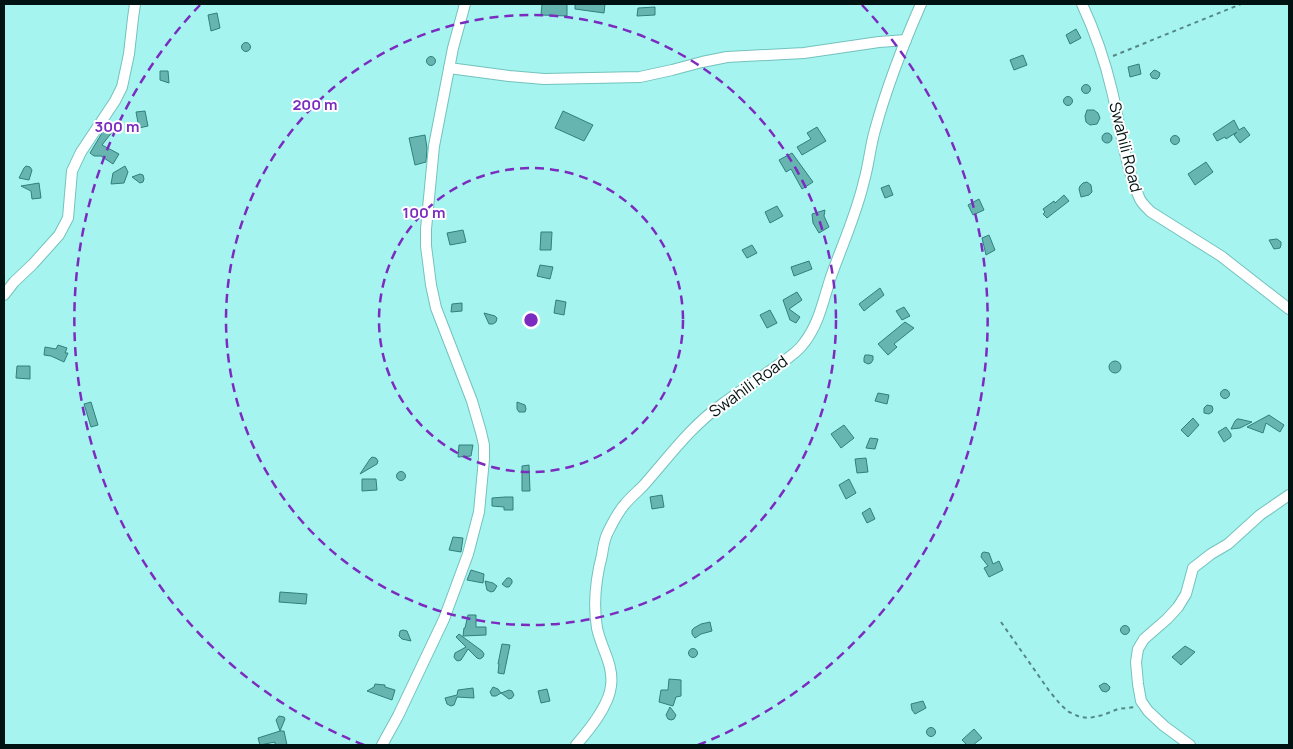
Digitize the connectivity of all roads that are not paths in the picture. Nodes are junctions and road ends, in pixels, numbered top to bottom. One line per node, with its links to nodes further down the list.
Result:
1 (136, 4): 7 (street)
2 (466, 4): 6 (street)
3 (921, 4): 5 (street, Swahili Road)
4 (1082, 4): 8 (street, Swahili Road)
5 (906, 40): 6 (street); 11 (street, Swahili Road)
6 (449, 68): 10 (street)
7 (4, 296)
8 (1289, 309)
9 (1289, 495): 12 (street)
10 (382, 745)
11 (576, 745)
12 (1190, 745)

